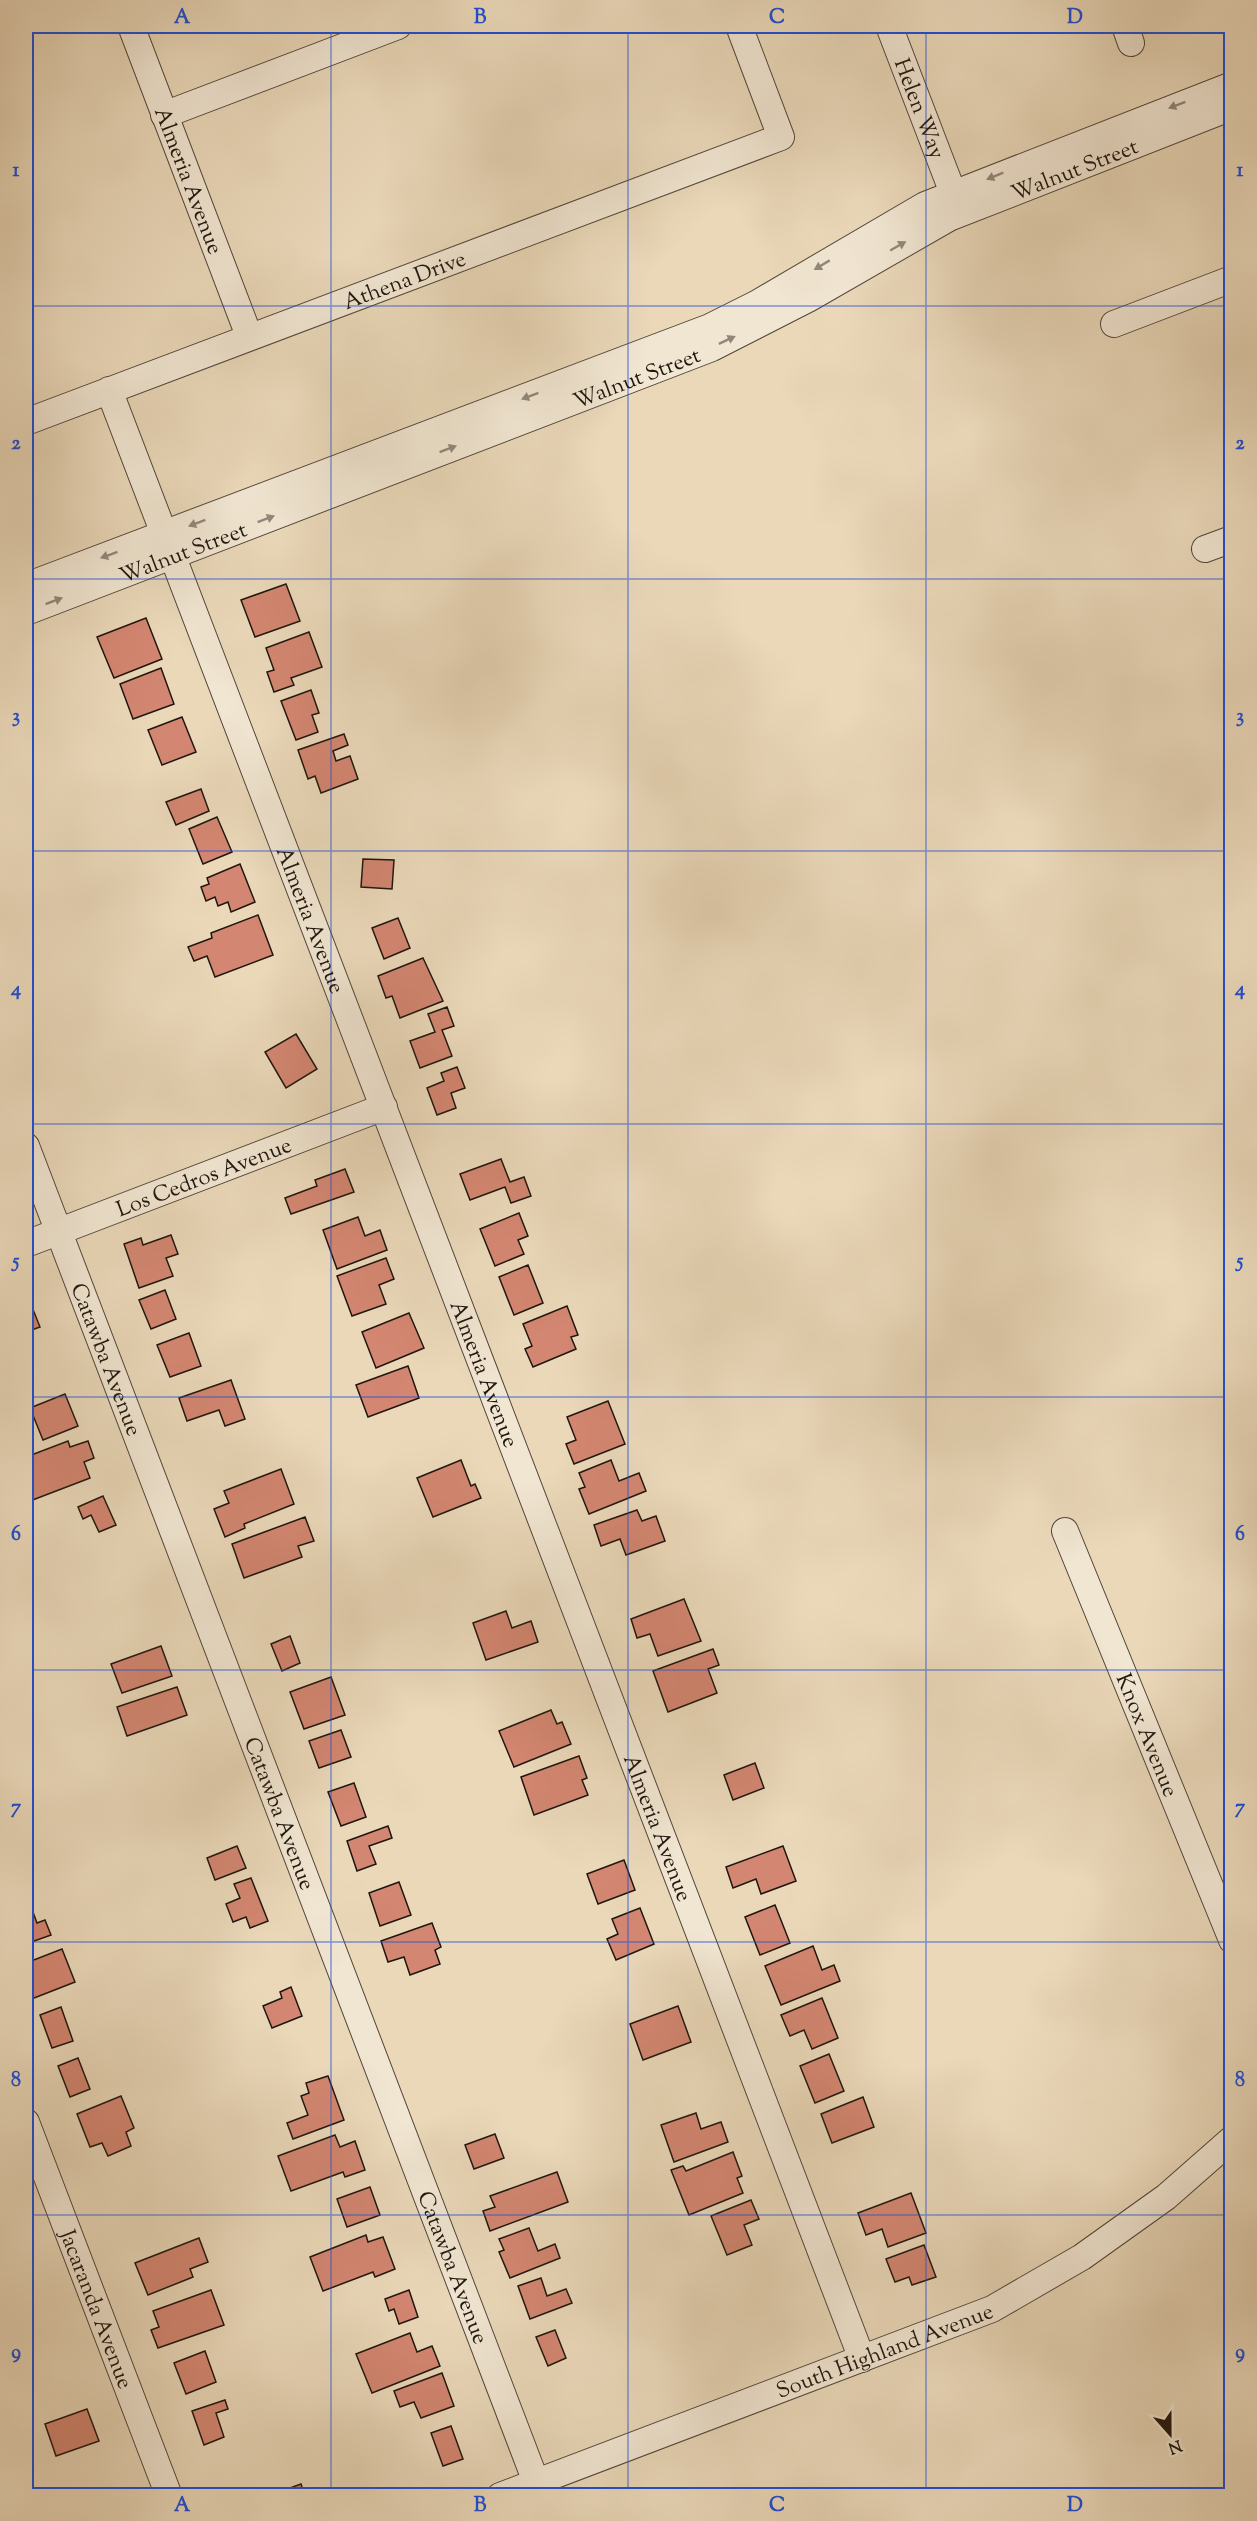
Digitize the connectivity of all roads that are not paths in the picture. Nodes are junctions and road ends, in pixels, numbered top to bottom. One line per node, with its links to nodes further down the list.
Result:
1 (131, 26): 7 (street, Almeria Avenue)
2 (398, 26): 7 (street)
3 (738, 26): 11 (street, Athena Drive)
4 (889, 26): 8 (street, Helen Way)
5 (1232, 85): 8 (street, Walnut Street, one-way to 8)
6 (1232, 107): 15 (street, Walnut Street, one-way to 6)
7 (164, 115): 11 (street, Almeria Avenue)
8 (953, 193): 15 (street, Walnut Street, one-way to 15)
9 (1232, 279): 10 (street)
10 (1114, 324)
11 (249, 336): 12 (street, Athena Drive)
12 (109, 390): 13 (street, Athena Drive); 15 (street, Almeria Avenue)
13 (26, 422)
14 (1232, 539): 16 (street)
15 (168, 545): 17 (street, Walnut Street, one-way to 17); 18 (street, Walnut Street, one-way to 15); 19 (street, Almeria Avenue)
16 (1205, 549)
17 (26, 586)
18 (26, 612)
19 (384, 1107): 21 (street, Los Cedros Avenue); 27 (street, Almeria Avenue)
20 (26, 1146): 21 (street, Catawba Avenue)
21 (58, 1232): 22 (street, Los Cedros Avenue); 28 (street, Catawba Avenue)
22 (26, 1244)
23 (1065, 1531): 24 (street, Knox Avenue)
24 (1232, 1940)
25 (26, 2122): 29 (street, Jacaranda Avenue)
26 (1232, 2139): 27 (street, South Highland Avenue)
27 (862, 2359): 28 (street, South Highland Avenue)
28 (536, 2482): 30 (street, South Highland Avenue)
29 (169, 2496)
30 (500, 2496)

